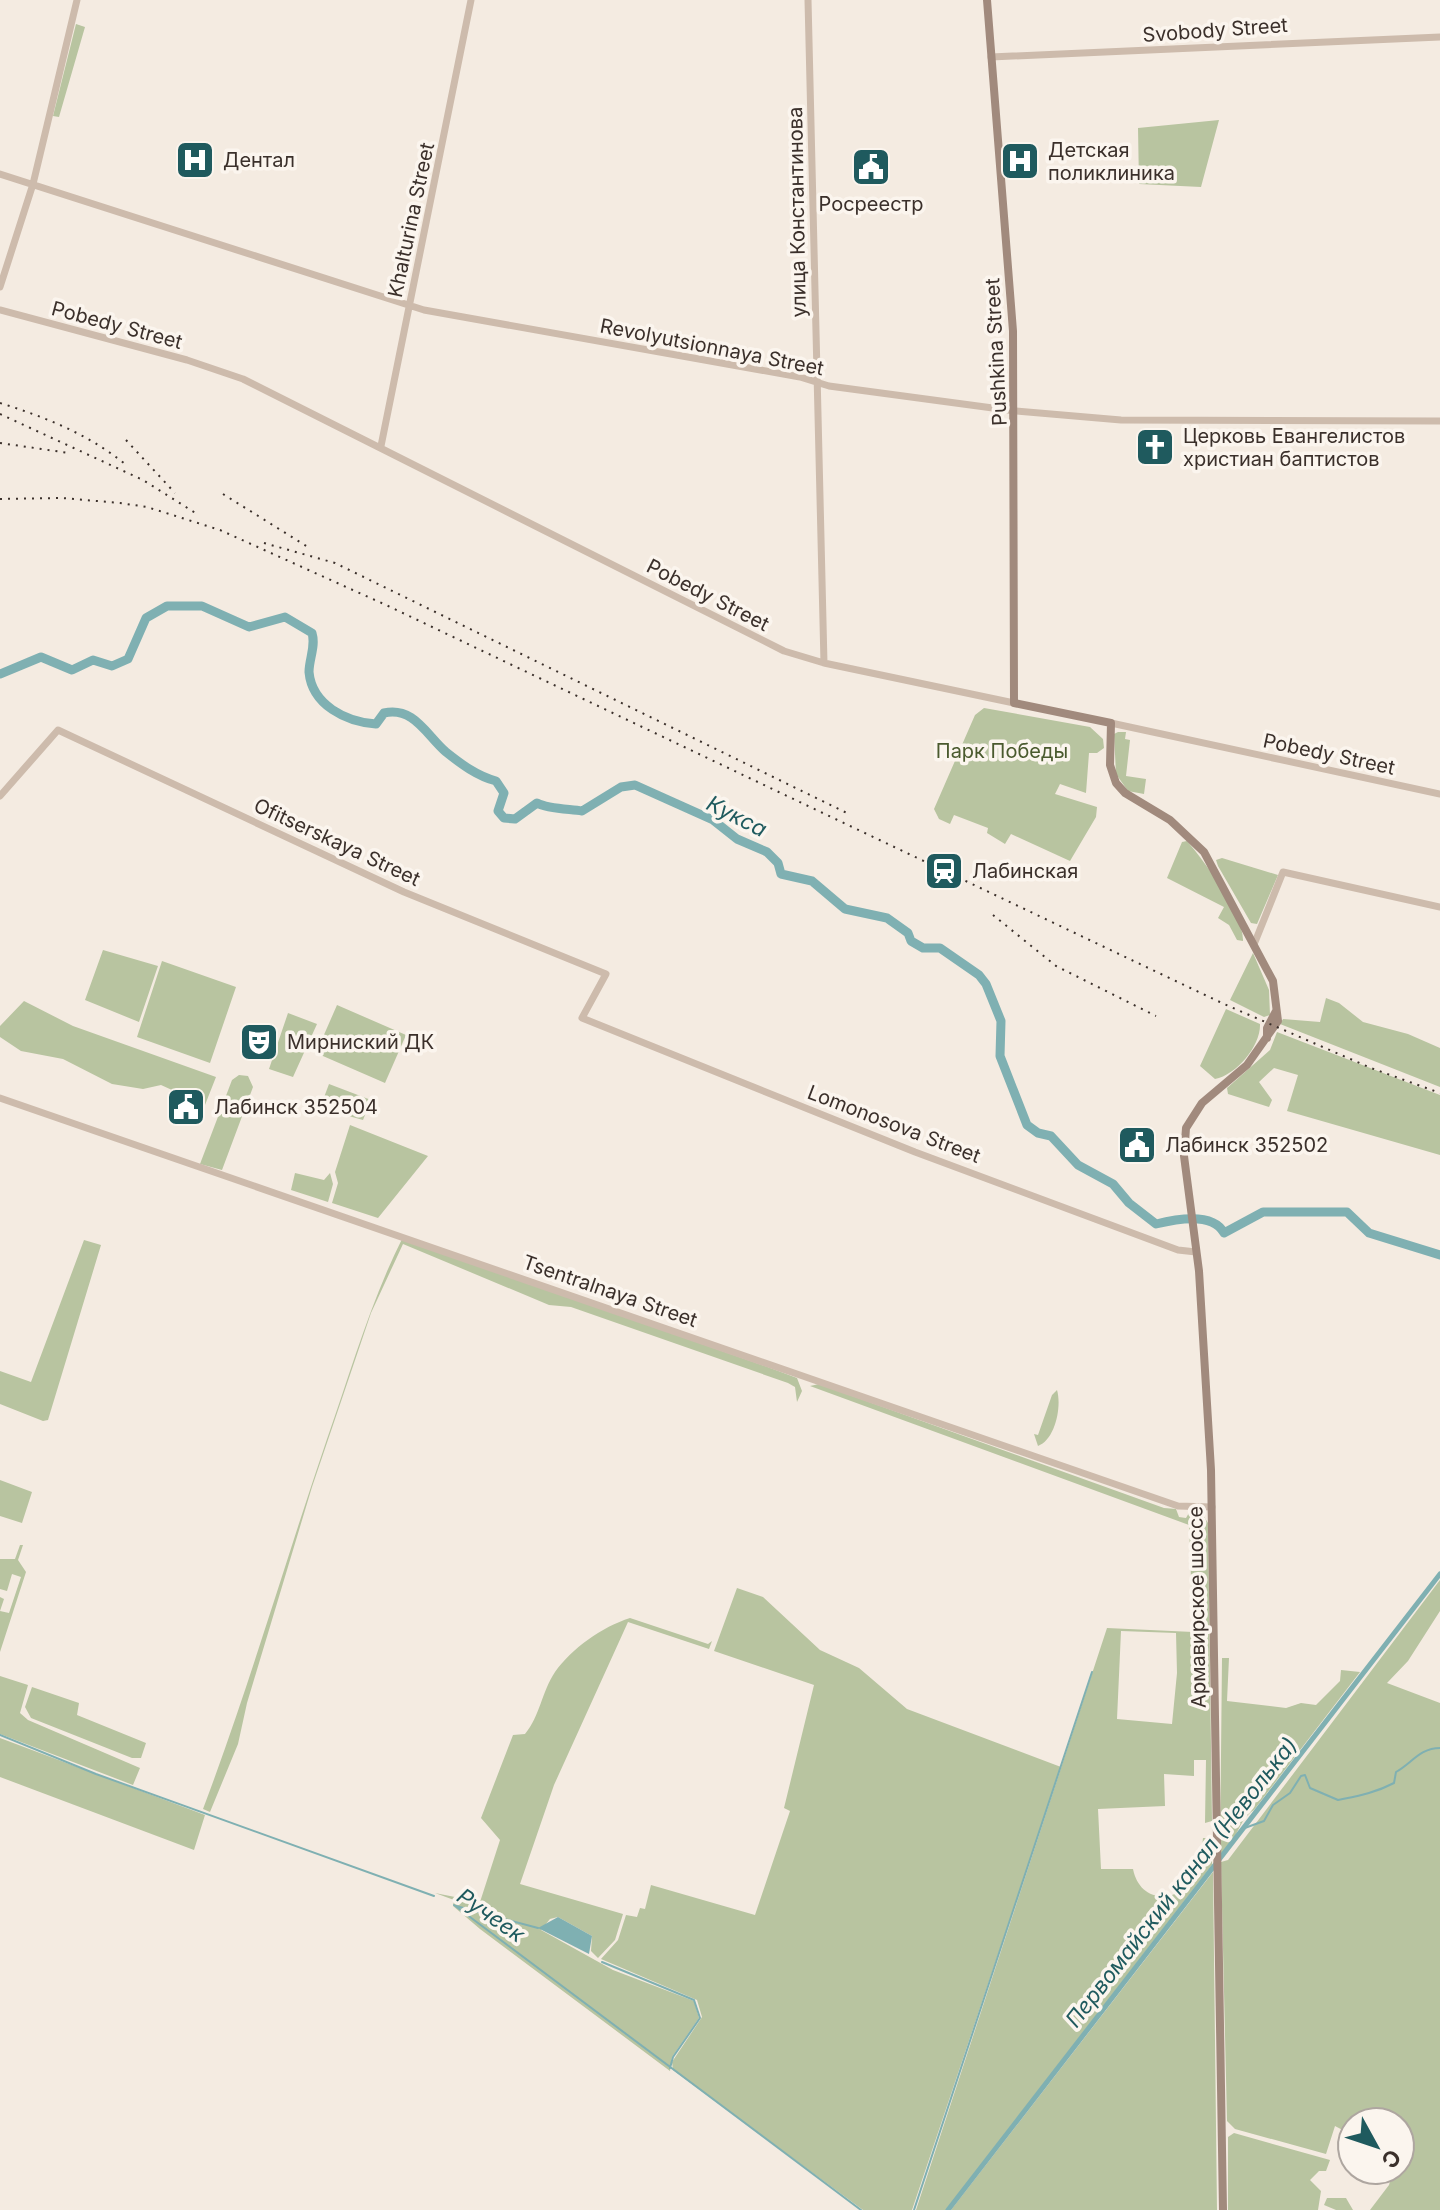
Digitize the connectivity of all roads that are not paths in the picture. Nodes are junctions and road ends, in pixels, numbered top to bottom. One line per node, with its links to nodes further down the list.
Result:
1 (77, 0): 8 (street)
2 (471, 0): 10 (street, Khalturina Street)
3 (808, 0): 12 (street, улица Константинова)
4 (987, 0): 6 (main road, Pushkina Street)
5 (1440, 37): 6 (street, Svobody Street)
6 (991, 57): 13 (main road, Pushkina Street)
7 (0, 174): 8 (street, Revolyutsionnaya Street)
8 (33, 184): 9 (street); 10 (street, Revolyutsionnaya Street)
9 (0, 287)
10 (411, 304): 12 (street, Revolyutsionnaya Street); 15 (street, Khalturina Street)
11 (0, 310): 15 (street, Pobedy Street)
12 (818, 382): 13 (street, Revolyutsionnaya Street); 16 (street, улица Константинова)
13 (1015, 411): 14 (street, Revolyutsionnaya Street); 17 (main road, Pushkina Street)
14 (1440, 421)
15 (381, 446): 16 (street, Pobedy Street)
16 (824, 663): 17 (street, Pobedy Street)
17 (1014, 703): 18 (main road, Pobedy Street)
18 (1111, 723): 19 (street, Pobedy Street); 22 (main road, Армавирское шоссе)
19 (1440, 794)
20 (0, 796): 23 (street, Ofitserskaya Street)
21 (1440, 907): 22 (street)
22 (1255, 942): 25 (main road, Армавирское шоссе)
23 (582, 1018): 25 (street, Lomonosova Street)
24 (0, 1098): 26 (street, Tsentralnaya Street)
25 (1196, 1252): 26 (main road, Армавирское шоссе)
26 (1212, 1507): 27 (main road, Армавирское шоссе)
27 (1223, 2210)

